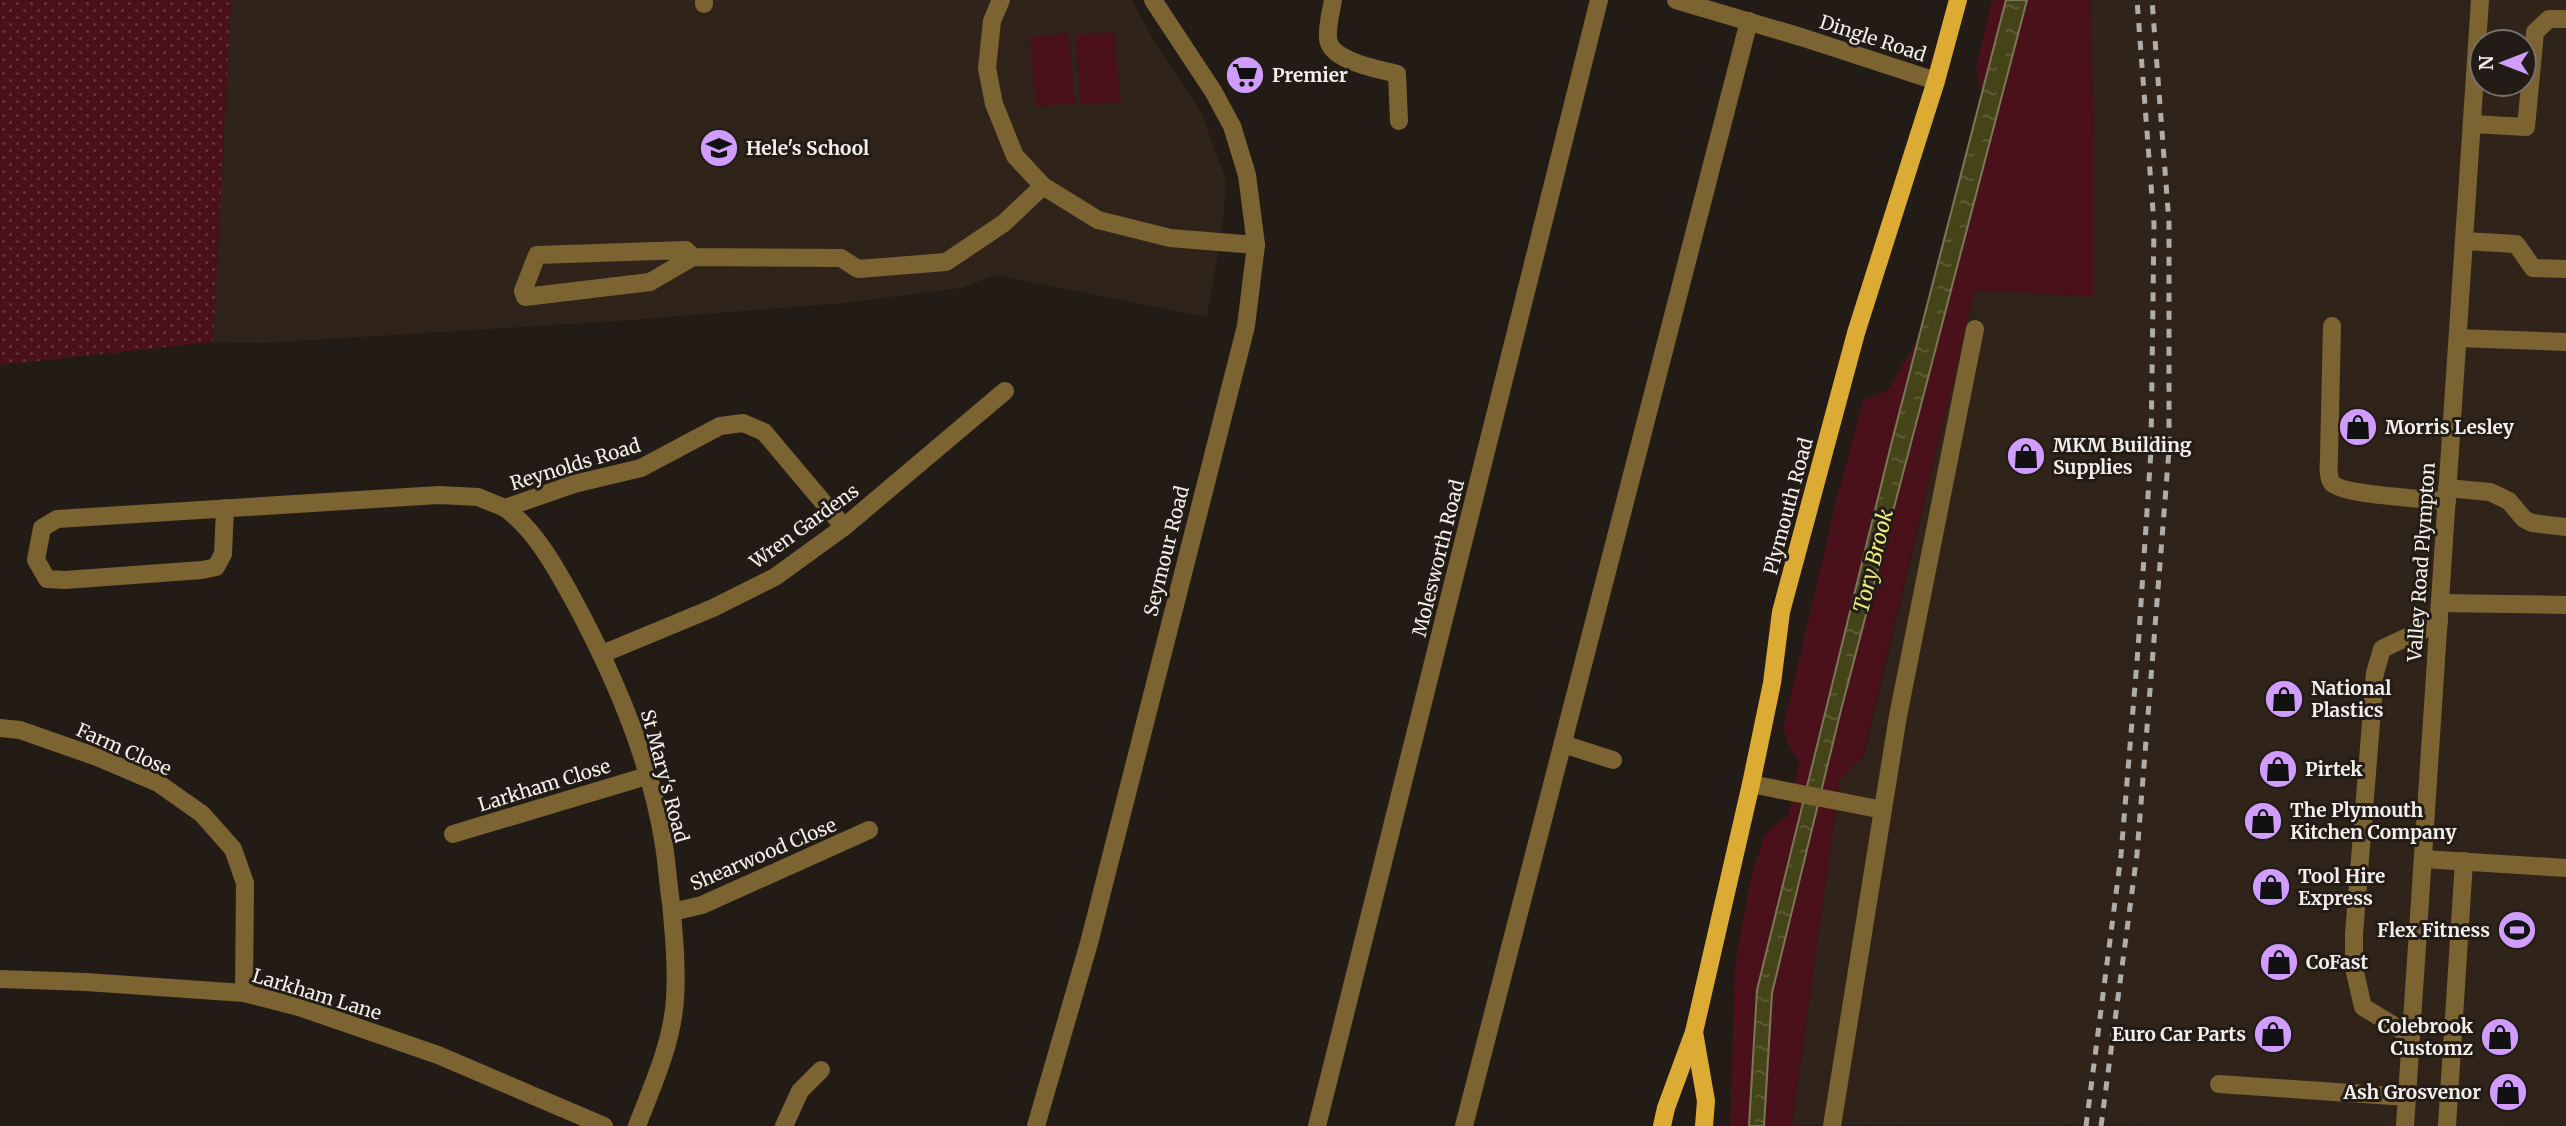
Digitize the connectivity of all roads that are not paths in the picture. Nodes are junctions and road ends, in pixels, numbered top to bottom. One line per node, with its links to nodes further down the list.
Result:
1 (1001, 0): 13 (street)
2 (1153, 0): 15 (street, Seymour Road)
3 (1333, 0): 11 (street)
4 (1599, 0): 55 (street, Molesworth Road)
5 (1676, 0): 9 (street, Dingle Road)
6 (1958, 0): 10 (main road, Plymouth Road)
7 (2480, 0): 12 (street, Valley Road Plympton)
8 (2566, 19): 12 (street)
9 (1749, 21): 10 (street, Dingle Road); 33 (street)
10 (1936, 82): 36 (main road, Plymouth Road)
11 (1399, 121)
12 (2472, 124): 14 (street, Valley Road Plympton)
13 (1043, 186): 15 (street); 16 (street)
14 (2464, 241): 17 (street); 20 (street, Valley Road Plympton)
15 (1256, 245): 54 (street, Seymour Road)
16 (693, 257): 16 (street)
17 (2566, 270)
18 (2332, 326): 23 (street)
19 (1975, 329): 37 (street)
20 (2458, 338): 21 (street); 23 (street, Valley Road Plympton)
21 (2560, 342)
22 (1004, 391): 26 (street, Wren Gardens)
23 (2447, 495): 27 (street); 28 (street, Valley Road Plympton)
24 (225, 508): 24 (street, Reynolds Road); 25 (street, Reynolds Road)
25 (505, 508): 26 (street, Reynolds Road); 31 (street, St Mary's Road)
26 (844, 527): 31 (street, Wren Gardens)
27 (2566, 527)
28 (2440, 603): 29 (street); 30 (street, Valley Road Plympton)
29 (2566, 605)
30 (2439, 622): 40 (street, Valley Road Plympton); 47 (street)
31 (602, 654): 35 (street, St Mary's Road)
32 (0, 728): 45 (street, Farm Close)
33 (1563, 744): 34 (street); 56 (street)
34 (1613, 760)
35 (647, 776): 39 (street, Larkham Close); 43 (street, St Mary's Road)
36 (1751, 784): 37 (street); 46 (main road, Plymouth Road)
37 (1883, 810): 59 (street)
38 (869, 830): 43 (street, Shearwood Close)
39 (453, 834)
40 (2423, 859): 41 (street); 47 (street, Valley Road Plympton)
41 (2464, 862): 42 (street); 61 (street)
42 (2566, 868)
43 (671, 912): 52 (street, St Mary's Road)
44 (0, 979): 45 (street, Larkham Lane)
45 (244, 993): 51 (street, Larkham Lane)
46 (1694, 1032): 57 (main road, Plymouth Road); 58 (main road, Plymouth Road)
47 (2411, 1036): 50 (street, Valley Road Plympton)
48 (821, 1070): 53 (street)
49 (2219, 1084): 50 (street)
50 (2407, 1097): 60 (street, Valley Road Plympton)
51 (604, 1126)
52 (637, 1126)
53 (784, 1126)
54 (1036, 1126)
55 (1317, 1126)
56 (1464, 1126)
57 (1662, 1126)
58 (1704, 1126)
59 (1832, 1126)
60 (2405, 1126)
61 (2447, 1126)

